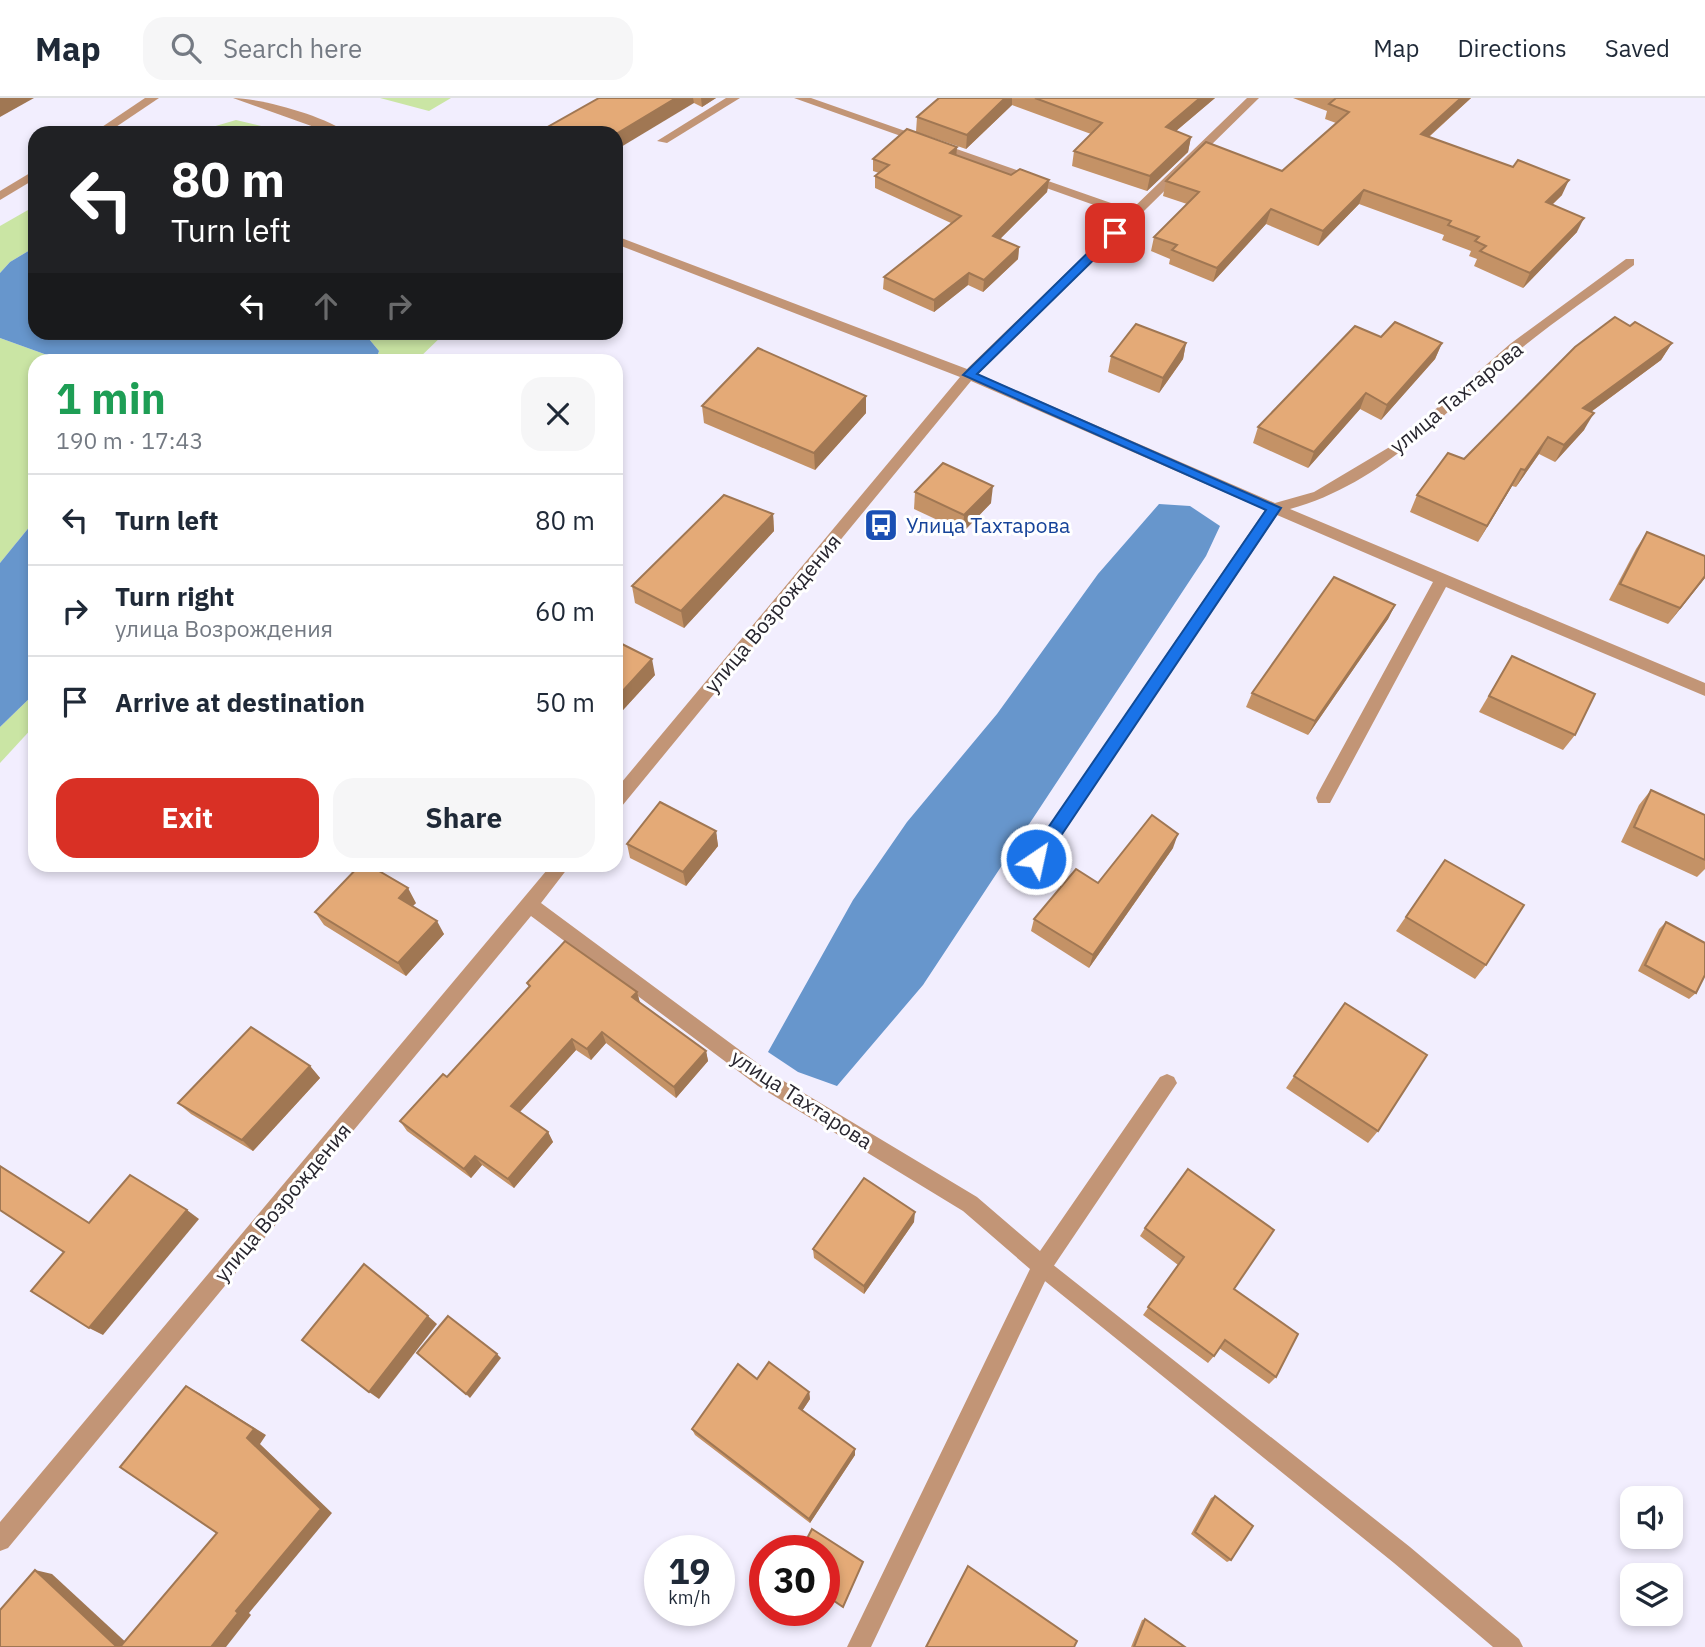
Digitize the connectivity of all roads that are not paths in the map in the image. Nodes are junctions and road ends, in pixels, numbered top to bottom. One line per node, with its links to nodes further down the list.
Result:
1 (153, 98): 6 (street)
2 (239, 98): 7 (street)
3 (734, 98): 8 (street)
4 (800, 98): 11 (street)
5 (1253, 98): 11 (street, улица Возрождения)
6 (110, 126)
7 (323, 126)
8 (663, 141)
9 (28, 178): 10 (street)
10 (0, 196)
11 (1133, 215): 14 (street, улица Возрождения)
12 (623, 243): 14 (street)
13 (1630, 262): 15 (street, улица Тахтарова)
14 (969, 375): 15 (street); 18 (street, улица Возрождения)
15 (1274, 508): 16 (street); 20 (street)
16 (1443, 578): 17 (street); 19 (street)
17 (1705, 690)
18 (623, 793)
19 (1324, 798)
20 (1036, 859)
21 (557, 872): 22 (street, улица Возрождения)
22 (530, 905): 24 (street, улица Тахтарова); 25 (street, улица Возрождения)
23 (1167, 1083): 24 (street)
24 (1042, 1266): 26 (street); 27 (street, улица Тахтарова)
25 (0, 1540)
26 (859, 1647)
27 (1511, 1647)

